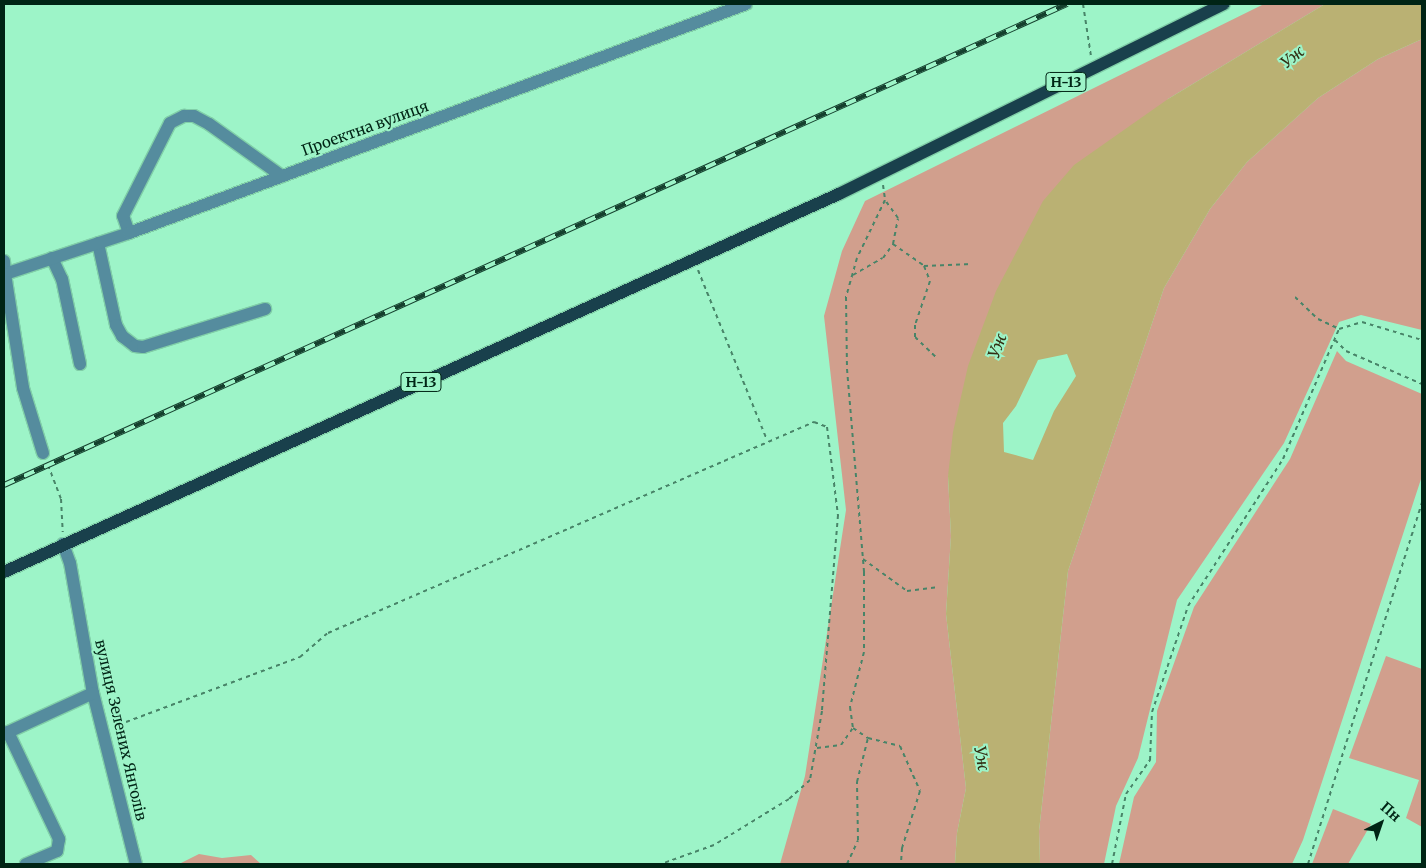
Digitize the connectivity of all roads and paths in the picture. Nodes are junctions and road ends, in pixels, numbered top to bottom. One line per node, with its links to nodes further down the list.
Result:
1 (746, 4): 6 (street, Проектна вулиця)
2 (1083, 4): 4 (path)
3 (1224, 4): 4 (main road, Н-13)
4 (1092, 70): 5 (main road, Н-13)
5 (880, 173): 7 (path); 12 (main road, Н-13)
6 (282, 176): 8 (street, Проектна вулиця); 8 (street)
7 (886, 200): 10 (path); 16 (path)
8 (129, 233): 9 (street, Проектна вулиця)
9 (98, 243): 11 (street, Проектна вулиця); 18 (street)
10 (893, 244): 14 (path); 16 (path)
11 (52, 258): 15 (street, Проектна вулиця); 23 (street)
12 (694, 259): 25 (path); 28 (main road, Н-13)
13 (972, 264): 14 (path)
14 (924, 266): 22 (path)
15 (4, 267): 26 (street)
16 (852, 275): 29 (path)
17 (1296, 297): 19 (path)
18 (265, 309)
19 (1339, 329): 20 (path); 21 (path)
20 (1335, 340): 24 (path); 43 (path)
21 (1422, 340)
22 (937, 358)
23 (80, 364)
24 (1422, 384)
25 (767, 440): 33 (path); 37 (path)
26 (44, 453): 28 (path)
27 (1422, 502): 44 (path)
28 (64, 544): 30 (main road, Н-13); 32 (street, вулиця Зелених Янголів)
29 (862, 559): 31 (path); 34 (path)
30 (4, 572)
31 (939, 587)
32 (93, 693): 35 (street); 39 (street, вулиця Зелених Янголів)
33 (126, 722)
34 (853, 728): 36 (path); 37 (path)
35 (6, 733): 38 (street)
36 (868, 738): 41 (path); 42 (path)
37 (817, 748): 40 (path)
38 (26, 864)
39 (136, 864)
40 (661, 864)
41 (847, 864)
42 (901, 864)
43 (1112, 864)
44 (1308, 864)

